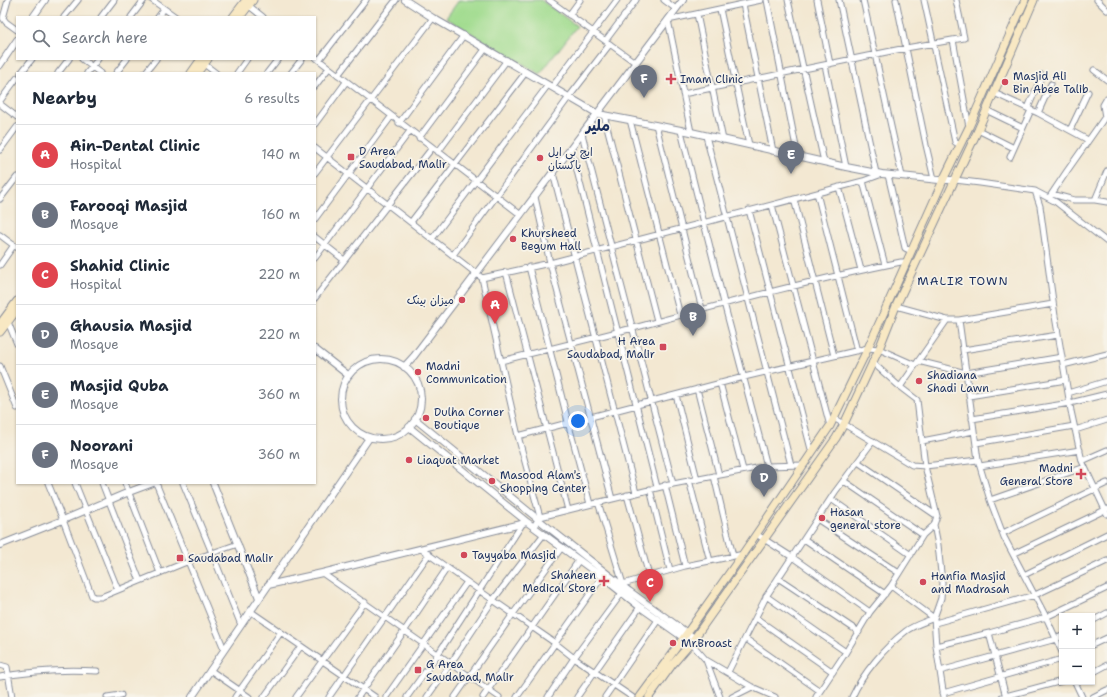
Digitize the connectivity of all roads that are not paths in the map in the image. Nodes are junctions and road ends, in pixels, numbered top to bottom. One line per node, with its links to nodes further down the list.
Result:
1 (8, 0): 49 (street)
2 (45, 0): 36 (street)
3 (78, 0): 37 (street)
4 (114, 0): 38 (street)
5 (144, 0): 39 (street)
6 (152, 0): 30 (street)
7 (366, 0): 59 (street)
8 (396, 0): 93 (street)
9 (405, 0): 45 (street)
10 (549, 0): 35 (street)
11 (580, 0): 35 (street)
12 (617, 0): 50 (street)
13 (636, 0): 54 (street)
14 (664, 0): 31 (street)
15 (683, 0): 31 (street)
16 (762, 0): 29 (street)
17 (766, 0): 92 (street)
18 (788, 0): 77 (street)
19 (817, 0): 74 (street)
20 (839, 0): 60 (street)
21 (863, 0): 58 (street)
22 (896, 0): 57 (street)
23 (924, 0): 55 (street)
24 (956, 0): 52 (street)
25 (1025, 0): 47 (main road)
26 (1034, 0): 48 (main road)
27 (1097, 0): 33 (street)
28 (249, 2): 42 (main road); 43 (main road); 44 (street)
29 (743, 4): 32 (street); 96 (street)
30 (164, 9): 40 (street); 41 (street)
31 (676, 9): 46 (street)
32 (720, 9): 34 (street); 99 (street)
33 (1107, 10)
34 (697, 14): 46 (street); 103 (street)
35 (569, 15): 50 (street)
36 (34, 16)
37 (65, 16)
38 (102, 16)
39 (132, 16)
40 (159, 16)
41 (174, 16)
42 (234, 16)
43 (241, 16)
44 (262, 16)
45 (433, 18): 51 (street); 109 (street)
46 (668, 20): 73 (street); 106 (street)
47 (1013, 25): 48 (street); 122 (main road)
48 (1022, 28): 105 (main road)
49 (16, 29)
50 (593, 32): 54 (street); 102 (street)
51 (464, 35): 56 (street); 120 (street)
52 (953, 40): 55 (street); 122 (street)
53 (16, 41): 61 (street)
54 (608, 42): 73 (street); 107 (street)
55 (933, 43): 57 (street); 136 (street)
56 (486, 48): 72 (street); 132 (street)
57 (906, 48): 58 (street); 157 (street)
58 (875, 55): 60 (street); 155 (street)
59 (317, 59): 76 (street)
60 (852, 59): 74 (street); 154 (street)
61 (1, 60)
62 (31, 60): 79 (street)
63 (68, 60): 80 (street)
64 (83, 60): 75 (street)
65 (97, 60): 75 (street)
66 (126, 60): 83 (street)
67 (155, 60): 84 (street)
68 (204, 60): 85 (main road); 86 (main road); 87 (street)
69 (246, 60): 88 (street)
70 (277, 60): 89 (street)
71 (301, 60): 90 (street)
72 (507, 60): 91 (street); 142 (street)
73 (636, 63): 114 (street)
74 (828, 64): 77 (street); 149 (street)
75 (92, 67): 81 (street); 82 (street)
76 (328, 68): 93 (street); 101 (street)
77 (804, 69): 92 (street); 147 (street)
78 (1094, 70): 97 (street)
79 (22, 72)
80 (59, 72)
81 (89, 72)
82 (99, 72)
83 (117, 72)
84 (146, 72)
85 (192, 72)
86 (198, 72)
87 (215, 72)
88 (238, 72)
89 (268, 72)
90 (292, 72)
91 (526, 72): 102 (street); 148 (street)
92 (782, 74): 96 (street); 144 (street)
93 (338, 75): 98 (street)
94 (1042, 75): 111 (street)
95 (16, 79): 110 (street)
96 (758, 79): 99 (street); 141 (street)
97 (1107, 80)
98 (346, 82): 109 (street); 119 (street)
99 (736, 83): 103 (street); 135 (street)
100 (1051, 84): 113 (street)
101 (316, 85)
102 (550, 86): 107 (street); 161 (street)
103 (713, 88): 106 (street); 133 (street)
104 (1088, 92): 127 (street)
105 (994, 93): 111 (street); 112 (main road)
106 (683, 94): 129 (street)
107 (569, 97): 114 (street); 166 (street)
108 (1107, 98): 116 (street)
109 (370, 100): 117 (street); 146 (street)
110 (0, 102): 115 (street)
111 (1029, 109): 113 (street); 124 (street)
112 (986, 110): 124 (street); 126 (main road)
113 (1038, 113): 127 (street)
114 (601, 114): 118 (street); 130 (street); 186 (street)
115 (16, 116)
116 (1106, 116): 134 (street)
117 (391, 117): 120 (street); 153 (street)
118 (630, 120): 121 (street); 182 (street)
119 (316, 123)
120 (399, 123): 128 (street)
121 (656, 125): 125 (street); 181 (street)
122 (969, 127): 136 (main road)
123 (16, 128): 140 (street)
124 (1023, 128): 138 (street)
125 (681, 130): 129 (street); 180 (street)
126 (978, 130): 138 (street); 159 (main road)
127 (1070, 130): 134 (street)
128 (410, 131): 132 (street); 162 (street)
129 (691, 132): 131 (street)
130 (582, 134): 143 (street); 190 (street)
131 (706, 136): 133 (street); 177 (street)
132 (419, 138): 137 (street)
133 (723, 140): 135 (street)
134 (1088, 140): 167 (street)
135 (749, 145): 141 (street)
136 (960, 145): 158 (main road)
137 (432, 148): 142 (street); 173 (street)
138 (1014, 148): 145 (street)
139 (316, 149): 146 (street)
140 (0, 150)
141 (773, 151): 144 (street)
142 (438, 152): 148 (street)
143 (568, 152): 152 (street); 191 (street)
144 (798, 157): 147 (street)
145 (1010, 157)
146 (327, 158): 151 (street); 153 (street)
147 (824, 162): 149 (street)
148 (455, 166): 161 (street); 179 (street)
149 (846, 167): 154 (street)
150 (1107, 171): 171 (street)
151 (316, 172)
152 (553, 172): 168 (street); 195 (street)
153 (348, 174): 162 (street); 178 (street)
154 (882, 174): 155 (street); 160 (street); 192 (street)
155 (902, 176): 157 (street)
156 (16, 178): 169 (street)
157 (934, 179): 158 (street)
158 (944, 180): 159 (street); 192 (main road)
159 (955, 180): 164 (street); 215 (main road)
160 (863, 181): 163 (street); 200 (street)
161 (476, 182): 166 (street); 185 (street)
162 (367, 188): 173 (street); 188 (street)
163 (839, 188): 165 (street); 202 (street)
164 (1035, 191): 167 (street); 214 (street)
165 (817, 193): 170 (street); 205 (street)
166 (496, 196): 176 (street); 193 (street)
167 (1050, 196): 171 (street); 187 (street)
168 (535, 197): 176 (street); 198 (street)
169 (0, 199)
170 (794, 199): 174 (street); 207 (street)
171 (1095, 200): 172 (street)
172 (1107, 202)
173 (388, 204): 179 (street); 196 (street)
174 (772, 205): 175 (street); 208 (street)
175 (749, 210): 177 (street); 209 (street)
176 (521, 215): 204 (street)
177 (727, 216): 180 (street); 211 (street)
178 (316, 218)
179 (411, 222): 185 (street)
180 (704, 222): 181 (street); 213 (street)
181 (682, 228): 182 (street); 216 (street)
182 (659, 234): 186 (street); 218 (street)
183 (0, 235): 189 (street)
184 (316, 238): 188 (street)
185 (432, 239): 193 (street)
186 (636, 240): 190 (street); 221 (street)
187 (1107, 242)
188 (325, 245): 194 (street); 196 (street)
189 (16, 246): 199 (street)
190 (612, 247): 191 (street); 224 (street)
191 (597, 251): 195 (street); 226 (street)
192 (911, 251): 197 (main road)
193 (453, 255): 204 (street)
194 (316, 257)
195 (574, 257): 198 (street); 228 (street)
196 (344, 260): 210 (street)
197 (907, 262): 200 (street); 231 (main road)
198 (550, 263): 201 (street); 230 (street)
199 (0, 265)
200 (885, 265): 202 (street)
201 (529, 268): 203 (street); 232 (street)
202 (861, 270): 205 (street)
203 (506, 272): 206 (street); 237 (street)
204 (476, 274): 206 (street); 248 (street)
205 (838, 275): 207 (street); 235 (street)
206 (482, 278): 241 (street)
207 (815, 281): 208 (street); 239 (street)
208 (793, 286): 209 (street); 242 (street)
209 (770, 292): 211 (street); 247 (street)
210 (316, 297)
211 (748, 297): 213 (street); 249 (street)
212 (16, 302): 223 (main road)
213 (724, 303): 216 (street); 252 (street)
214 (1053, 304): 220 (street); 227 (street)
215 (896, 306): 219 (street); 233 (main road)
216 (702, 309): 218 (street)
217 (16, 311): 222 (main road)
218 (680, 315): 221 (street)
219 (946, 320): 220 (street); 244 (street)
220 (959, 320): 236 (street)
221 (657, 321): 224 (street)
222 (8, 322): 225 (main road); 229 (street)
223 (0, 324)
224 (633, 328): 226 (street); 262 (street)
225 (0, 332)
226 (617, 332): 228 (street); 264 (street)
227 (1058, 335): 236 (street); 240 (street)
228 (595, 337): 230 (street); 266 (street)
229 (16, 342)
230 (572, 343): 232 (street); 267 (street)
231 (868, 348): 233 (street); 235 (street); 268 (main road)
232 (549, 349): 237 (street); 272 (street)
233 (879, 349): 243 (main road); 244 (street)
234 (316, 350): 251 (street)
235 (857, 350): 239 (street)
236 (963, 350): 250 (street)
237 (527, 354): 241 (street); 276 (street)
238 (1107, 354): 245 (street)
239 (834, 356): 242 (street)
240 (1062, 357): 245 (street); 250 (street)
241 (501, 361): 279 (street)
242 (813, 361): 247 (street); 274 (street)
243 (872, 362): 256 (street); 273 (main road)
244 (917, 363): 250 (street); 256 (street)
245 (1063, 365): 253 (street)
246 (0, 366): 265 (street)
247 (790, 366): 249 (street); 286 (street)
248 (404, 367): 251 (street); 270 (street)
249 (767, 372): 252 (street); 290 (street)
250 (966, 373): 261 (street)
251 (348, 376): 280 (street)
252 (744, 377): 255 (street); 292 (street)
253 (1066, 380): 258 (street); 261 (street)
254 (1107, 381): 258 (street)
255 (720, 383): 257 (street); 296 (street)
256 (900, 387): 281 (street)
257 (697, 389): 260 (street); 297 (street)
258 (1068, 393): 263 (street)
259 (1107, 394): 263 (street)
260 (676, 395): 262 (street); 298 (street)
261 (969, 396): 269 (street)
262 (652, 401): 264 (street); 310 (street)
263 (1070, 403): 269 (street); 277 (street)
264 (636, 405): 266 (street); 312 (street)
265 (16, 406)
266 (614, 411): 267 (street); 316 (street)
267 (591, 417): 272 (street); 318 (street)
268 (834, 418): 273 (street); 274 (main road)
269 (972, 419): 278 (street)
270 (415, 420): 275 (street); 328 (street)
271 (1107, 420): 277 (street)
272 (568, 422): 276 (street); 323 (street)
273 (844, 424): 282 (street); 339 (main road)
274 (830, 426): 286 (main road)
275 (409, 427): 280 (street); 331 (street)
276 (547, 428): 279 (street); 325 (street)
277 (1075, 428): 283 (street); 284 (street)
278 (974, 431): 281 (street); 283 (street)
279 (518, 436): 328 (street)
280 (369, 438): 368 (street)
281 (922, 441): 293 (street)
282 (873, 442): 289 (street); 293 (street)
283 (976, 443): 287 (street)
284 (1080, 450): 288 (street); 294 (street)
285 (1107, 450): 288 (street)
286 (812, 453): 291 (main road)
287 (978, 460): 293 (street); 294 (street)
288 (1082, 461): 295 (street)
289 (858, 462): 300 (street); 327 (street)
290 (791, 465): 291 (street); 292 (street)
291 (803, 465): 336 (main road)
292 (767, 466): 296 (street)
293 (925, 466): 327 (street)
294 (980, 466): 320 (street)
295 (1085, 467): 314 (street); 320 (street)
296 (743, 470): 297 (street)
297 (716, 475): 298 (street); 350 (street)
298 (697, 479): 299 (street)
299 (689, 480): 310 (street); 355 (street)
300 (844, 481): 319 (street); 337 (street)
301 (1107, 483): 314 (street)
302 (48, 484): 330 (street)
303 (75, 484): 324 (street)
304 (102, 484): 321 (street)
305 (125, 484): 315 (street)
306 (152, 484): 315 (street)
307 (155, 484): 354 (street)
308 (183, 484): 345 (street)
309 (213, 484): 341 (street)
310 (672, 484): 311 (street)
311 (665, 486): 312 (street); 356 (street)
312 (657, 488): 313 (street)
313 (650, 489): 316 (street); 358 (street)
314 (1095, 489): 326 (street); 334 (street)
315 (129, 492): 321 (street); 359 (street)
316 (636, 493): 317 (street)
317 (627, 495): 318 (street); 364 (street)
318 (612, 499): 322 (street)
319 (831, 499): 329 (street); 349 (street)
320 (990, 500): 334 (street)
321 (109, 501): 324 (street); 366 (street)
322 (598, 502): 323 (street); 369 (street)
323 (590, 504): 325 (street)
324 (86, 510): 330 (street); 372 (street)
325 (568, 510): 328 (street)
326 (1106, 511): 347 (street)
327 (938, 516): 332 (street)
328 (539, 518): 333 (street); 369 (street)
329 (817, 519): 340 (street); 361 (street)
330 (63, 520): 342 (street); 372 (street)
331 (525, 522): 333 (street); 344 (street); 373 (street)
332 (934, 525): 337 (street); 391 (street)
333 (534, 526): 335 (street)
334 (1003, 533): 347 (street)
335 (544, 534): 343 (street); 379 (street)
336 (756, 534): 339 (street); 348 (main road)
337 (924, 534): 349 (street)
338 (1107, 534): 362 (street)
339 (764, 539): 351 (street); 403 (main road)
340 (804, 539): 351 (street); 375 (street)
341 (238, 544): 345 (street); 378 (street)
342 (0, 545)
343 (562, 546): 352 (street); 385 (street)
344 (421, 549): 346 (street); 360 (street)
345 (212, 553): 354 (street); 392 (street)
346 (429, 554): 357 (street); 386 (street)
347 (1013, 554): 362 (street)
348 (742, 555): 350 (street); 398 (main road)
349 (911, 555): 361 (street)
350 (733, 556): 355 (street)
351 (792, 557): 365 (street); 383 (street)
352 (579, 560): 363 (street); 393 (street)
353 (1107, 560): 376 (street)
354 (189, 561): 359 (street); 409 (street)
355 (710, 561): 356 (street)
356 (685, 566): 358 (street)
357 (447, 568): 367 (street); 394 (street)
358 (670, 570): 364 (street)
359 (160, 573): 366 (street)
360 (322, 573): 368 (street); 380 (street)
361 (899, 573): 370 (street)
362 (1024, 575): 376 (street)
363 (602, 576): 374 (street); 404 (street)
364 (649, 576): 369 (street)
365 (778, 578): 377 (street); 396 (street)
366 (140, 581): 372 (street)
367 (467, 582): 373 (street); 405 (street)
368 (268, 584): 378 (street)
369 (622, 584): 398 (street)
370 (891, 586): 375 (street); 391 (street)
371 (1107, 588): 387 (street)
372 (118, 590)
373 (480, 591): 379 (street); 412 (street)
374 (622, 594): 381 (street); 414 (street)
375 (885, 594): 383 (street)
376 (1035, 595): 387 (street); 391 (street)
377 (766, 596): 388 (street); 411 (street)
378 (259, 598): 382 (street)
379 (493, 600): 385 (street); 418 (street)
380 (365, 602): 386 (street); 415 (street)
381 (640, 607): 390 (street); 423 (street)
382 (250, 611): 392 (street); 395 (street)
383 (870, 612): 396 (street)
384 (1107, 613): 389 (street)
385 (512, 614): 393 (street); 431 (street)
386 (385, 616): 394 (street); 429 (street)
387 (1046, 617): 397 (street); 402 (street)
388 (756, 618): 401 (street); 426 (street)
389 (1095, 619)
390 (658, 620): 398 (street); 434 (street)
391 (934, 620): 408 (street); 471 (street)
392 (241, 625): 409 (street)
393 (532, 627): 404 (street); 438 (street)
394 (405, 630): 405 (street); 437 (street)
395 (281, 632): 407 (street); 439 (street)
396 (859, 632): 411 (street)
397 (989, 634): 408 (street); 413 (street)
398 (685, 635): 403 (street); 465 (main road)
399 (1059, 638): 402 (street)
400 (1107, 638): 406 (street)
401 (746, 639): 425 (street); 441 (street)
402 (1056, 639): 410 (street); 413 (street)
403 (692, 640): 416 (street); 466 (main road)
404 (555, 643): 414 (street); 460 (street)
405 (424, 644): 412 (street); 454 (street)
406 (1095, 644)
407 (301, 646): 415 (street); 449 (street)
408 (936, 646): 424 (street)
409 (224, 649): 421 (street)
410 (1061, 649)
411 (846, 652): 426 (street)
412 (438, 654): 418 (street); 455 (street)
413 (995, 656): 424 (street); 432 (street)
414 (574, 658): 423 (street); 461 (street)
415 (322, 660): 429 (street); 450 (street)
416 (706, 660): 425 (street); 467 (street)
417 (1059, 660): 432 (street)
418 (451, 663): 431 (street); 456 (street)
419 (0, 665): 428 (street)
420 (1107, 666): 427 (street)
421 (210, 670): 439 (street); 446 (street)
422 (98, 671): 428 (street)
423 (595, 671): 434 (street); 462 (street)
424 (940, 671): 443 (street)
425 (728, 672): 436 (street)
426 (833, 672): 441 (street)
427 (1095, 672)
428 (9, 675): 430 (street); 444 (street)
429 (344, 675): 437 (street); 451 (street)
430 (0, 676)
431 (470, 676): 438 (street); 457 (street)
432 (1001, 677): 443 (street); 472 (street)
433 (1059, 682): 472 (street)
434 (613, 685): 463 (street); 464 (street)
435 (1076, 685): 473 (street)
436 (752, 687): 468 (street); 469 (street)
437 (363, 689): 452 (street); 453 (street)
438 (489, 689): 458 (street); 459 (street)
439 (240, 690): 447 (street); 448 (street)
440 (1107, 690): 474 (street)
441 (820, 691): 470 (street)
442 (121, 695): 445 (street)
443 (944, 695)
444 (12, 697)
445 (107, 697)
446 (192, 697)
447 (235, 697)
448 (249, 697)
449 (264, 697)
450 (296, 697)
451 (329, 697)
452 (358, 697)
453 (376, 697)
454 (386, 697)
455 (407, 697)
456 (427, 697)
457 (455, 697)
458 (483, 697)
459 (499, 697)
460 (517, 697)
461 (548, 697)
462 (577, 697)
463 (605, 697)
464 (632, 697)
465 (640, 697)
466 (649, 697)
467 (720, 697)
468 (732, 697)
469 (775, 697)
470 (816, 697)
471 (852, 697)
472 (1004, 697)
473 (1082, 697)
474 (1093, 697)

